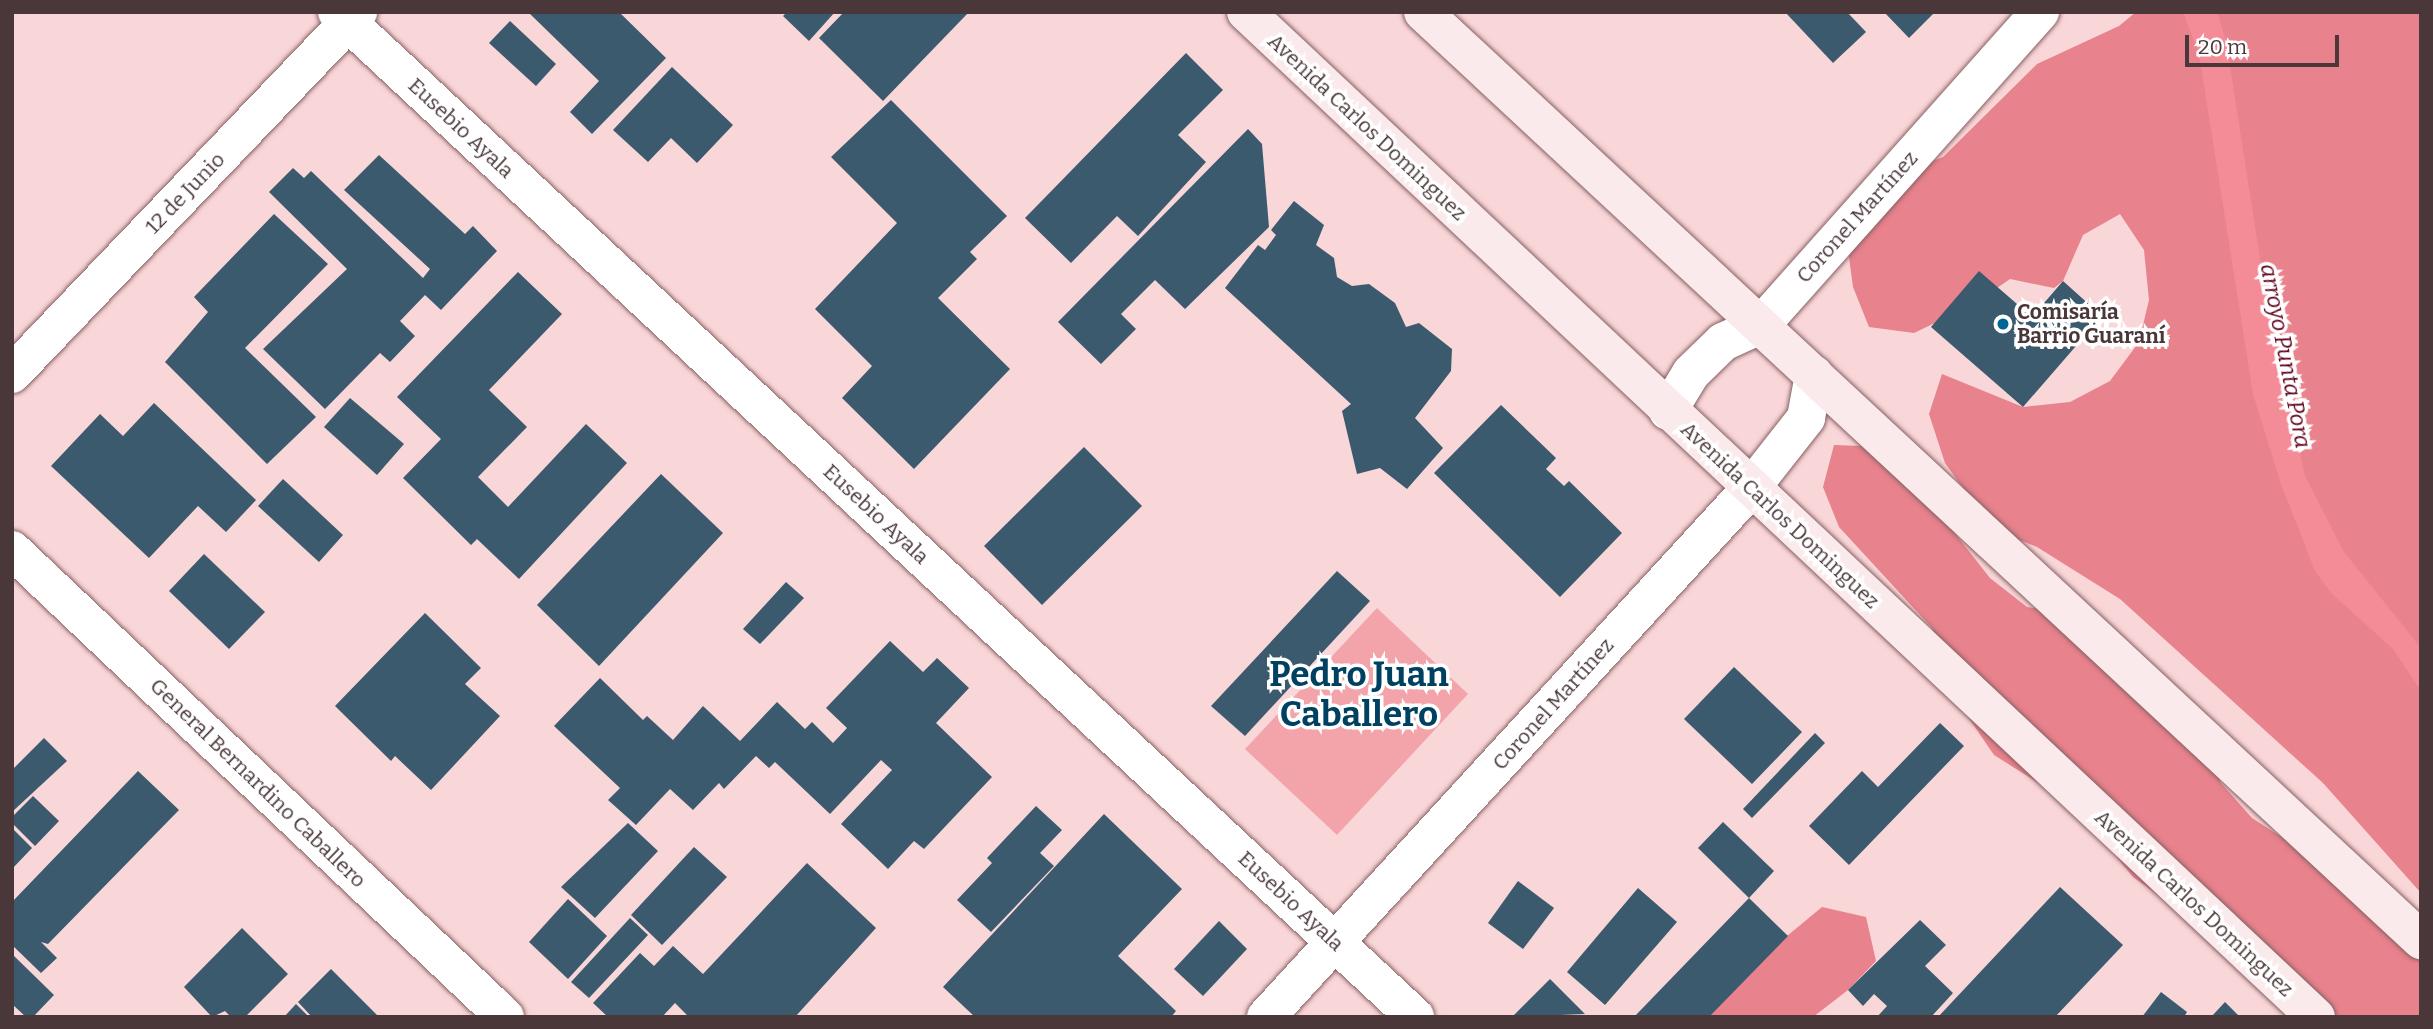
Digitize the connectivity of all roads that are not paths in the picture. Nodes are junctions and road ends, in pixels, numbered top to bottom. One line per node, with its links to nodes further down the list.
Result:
1 (1245, 12): 8 (main road, Avenida Carlos Dominguez)
2 (1423, 12): 5 (main road)
3 (2040, 12): 5 (street, Coronel Martínez)
4 (348, 16): 6 (street, 12 de Junio); 12 (street, Eusebio Ayala)
5 (1762, 324): 7 (main road); 8 (street, Coronel Martínez)
6 (12, 374)
7 (1814, 376): 9 (street, Coronel Martínez); 11 (main road)
8 (1668, 411): 9 (main road, Avenida Carlos Dominguez)
9 (1751, 488): 12 (street, Coronel Martínez); 16 (main road, Avenida Carlos Dominguez)
10 (12, 550): 13 (street, General Bernardino Caballero)
11 (2421, 940)
12 (1335, 942): 14 (street, Coronel Martínez); 15 (street, Eusebio Ayala)
13 (505, 1017)
14 (1266, 1017)
15 (1415, 1017)
16 (2316, 1017)

